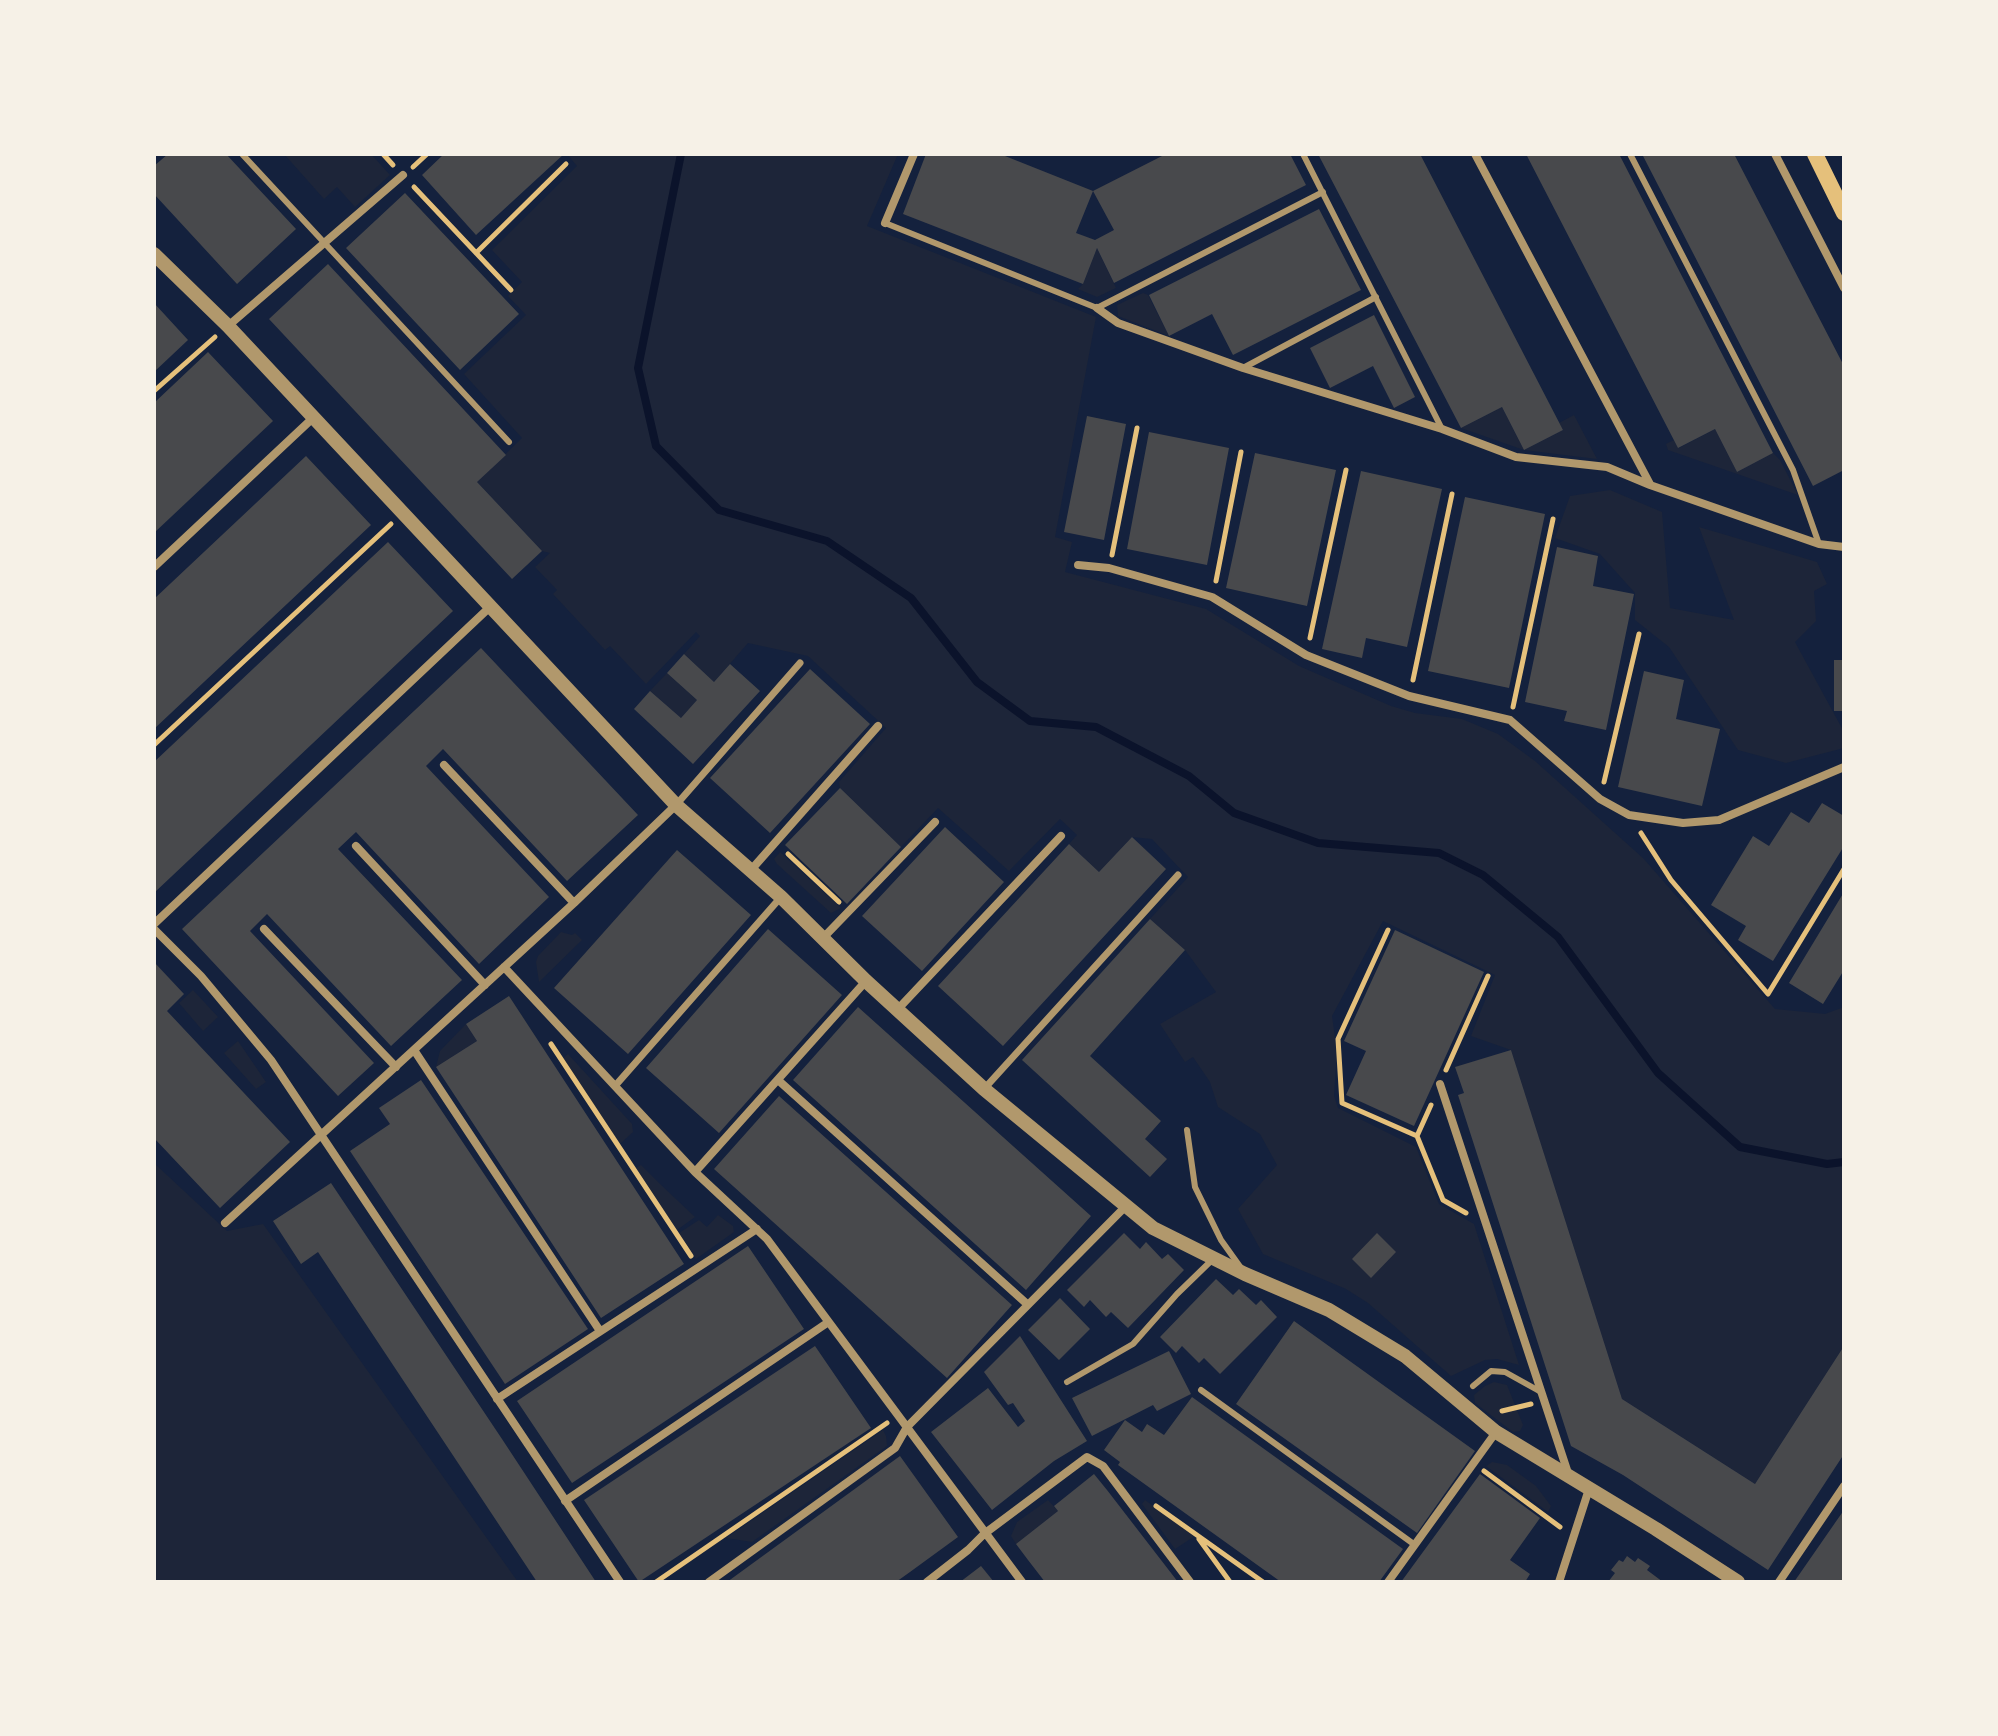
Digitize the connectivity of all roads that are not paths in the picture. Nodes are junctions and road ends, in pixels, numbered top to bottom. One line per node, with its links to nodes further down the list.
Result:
1 (242, 154): 12 (lane)
2 (914, 154): 11 (street)
3 (1303, 154): 9 (lane)
4 (1475, 154): 22 (street)
5 (1630, 154): 23 (lane)
6 (1775, 154): 14 (street)
7 (1815, 154): 10 (main road)
8 (403, 175): 12 (street)
9 (1323, 192): 15 (lane); 16 (lane)
10 (1844, 213)
11 (885, 223): 16 (lane)
12 (325, 242): 17 (street); 21 (lane)
13 (154, 254): 17 (street)
14 (1844, 288)
15 (1376, 297): 18 (lane); 20 (lane)
16 (1097, 308): 18 (street)
17 (228, 326): 19 (street)
18 (1243, 368): 20 (street)
19 (314, 417): 26 (street); 27 (street)
20 (1442, 429): 22 (street)
21 (509, 442)
22 (1650, 485): 23 (street)
23 (1819, 544): 24 (street)
24 (1844, 547)
25 (1078, 565): 31 (street)
26 (154, 567)
27 (491, 606): 32 (street); 40 (street)
28 (800, 663): 32 (street)
29 (878, 726): 36 (street)
30 (444, 765): 39 (street)
31 (1844, 767)
32 (676, 805): 36 (street); 39 (street)
33 (935, 822): 42 (street)
34 (1061, 836): 46 (street)
35 (356, 846): 45 (street)
36 (751, 870): 38 (street)
37 (1178, 875): 52 (street)
38 (781, 897): 42 (street); 51 (street)
39 (574, 903): 43 (street)
40 (154, 926): 54 (street)
41 (264, 929): 48 (street)
42 (823, 938): 44 (street)
43 (504, 967): 45 (street); 51 (street)
44 (866, 981): 46 (street); 49 (street)
45 (485, 985): 47 (street)
46 (898, 1009): 52 (street)
47 (414, 1050): 48 (street); 63 (street)
48 (396, 1067): 54 (street)
49 (778, 1080): 55 (street); 61 (street)
50 (1440, 1084): 67 (street)
51 (615, 1086): 55 (street)
52 (984, 1089): 56 (street)
53 (1187, 1130): 60 (lane)
54 (321, 1136): 57 (street); 68 (street)
55 (695, 1172): 58 (street)
56 (1125, 1207): 59 (street); 61 (street)
57 (225, 1223)
58 (757, 1229): 62 (street); 63 (street)
59 (1215, 1257): 60 (street); 64 (lane)
60 (1245, 1274): 70 (street)
61 (1027, 1304): 69 (street)
62 (827, 1323): 69 (street); 74 (street)
63 (600, 1331): 68 (street)
64 (1067, 1382)
65 (1473, 1386): 67 (lane)
66 (1201, 1390): 76 (lane)
67 (1541, 1392): 71 (street)
68 (497, 1399): 74 (street)
69 (907, 1427): 75 (street); 78 (street)
70 (1496, 1432): 71 (street); 76 (street)
71 (1570, 1478): 73 (street)
72 (1844, 1486): 85 (street)
73 (1589, 1489): 83 (street); 84 (street)
74 (565, 1501): 77 (street)
75 (984, 1534): 79 (street); 80 (street); 81 (street)
76 (1415, 1545): 82 (street)
77 (620, 1582)
78 (709, 1582)
79 (927, 1582)
80 (1022, 1582)
81 (1190, 1582)
82 (1388, 1582)
83 (1559, 1582)
84 (1738, 1582)
85 (1779, 1582)

